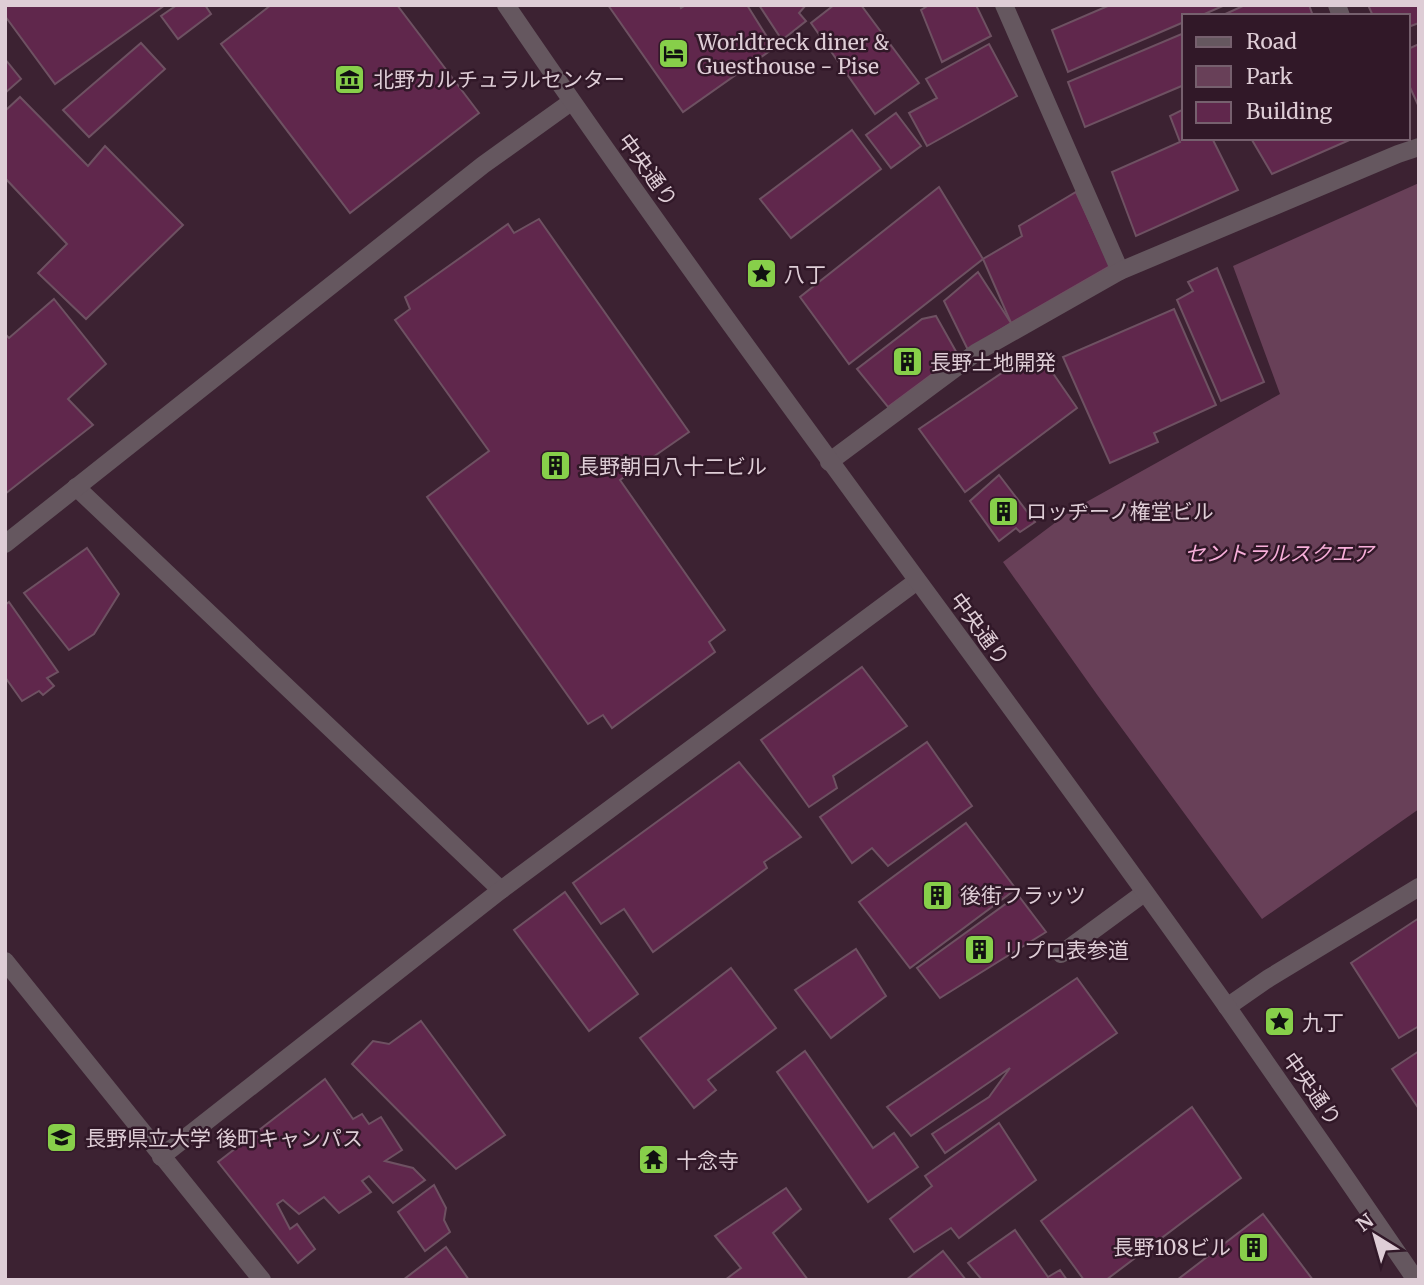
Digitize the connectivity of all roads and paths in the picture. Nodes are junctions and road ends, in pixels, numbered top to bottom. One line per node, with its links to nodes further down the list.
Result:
1 (506, 5): 3 (street, 中央通り)
2 (1004, 5): 6 (street)
3 (571, 102): 7 (street, 中央通り); 8 (street)
4 (1395, 146): 5 (street); 6 (street)
5 (1419, 147)
6 (1120, 271): 7 (street)
7 (829, 462): 10 (street, 中央通り)
8 (76, 487): 9 (street); 12 (street)
9 (5, 544)
10 (918, 581): 12 (street); 13 (street, 中央通り)
11 (1419, 887): 16 (street)
12 (501, 890): 17 (street)
13 (1144, 893): 14 (street); 16 (street, 中央通り)
14 (1061, 954)
15 (5, 961): 17 (street)
16 (1227, 1007): 19 (street, 中央通り)
17 (161, 1157): 18 (street)
18 (262, 1280)
19 (1416, 1280)

